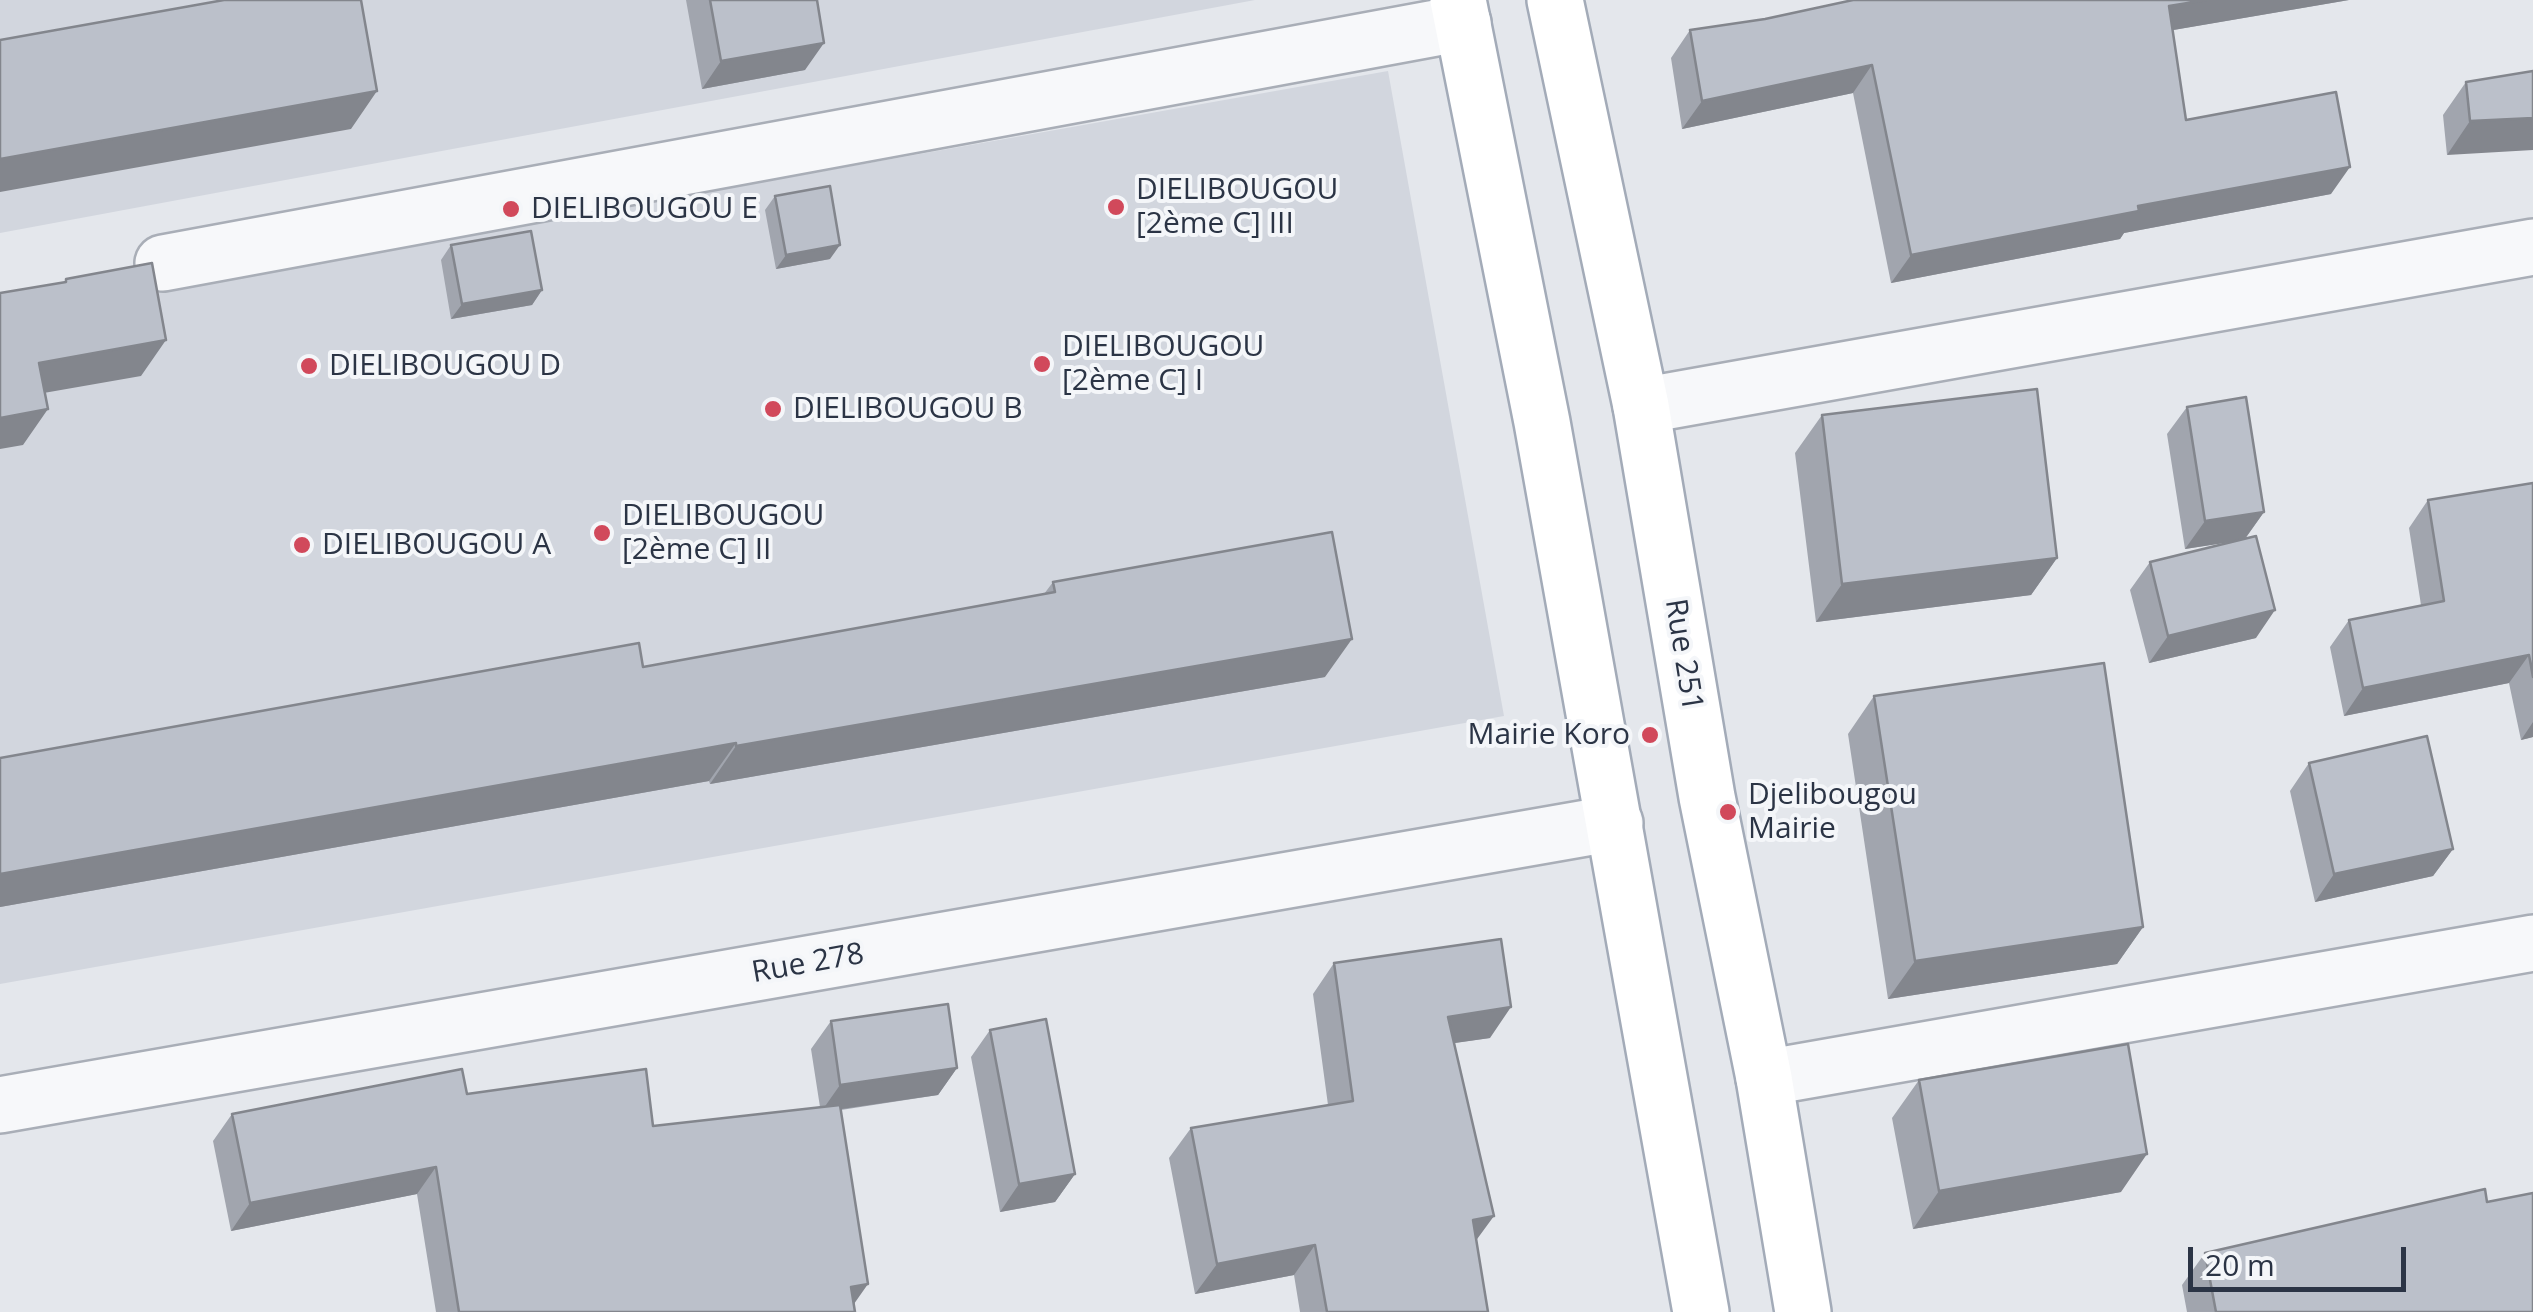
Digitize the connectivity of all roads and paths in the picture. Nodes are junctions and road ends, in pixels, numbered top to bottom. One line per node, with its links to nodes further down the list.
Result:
1 (1555, 0): 5 (main road, Rue 251)
2 (1461, 12): 4 (street); 6 (main road)
3 (2533, 247): 5 (street)
4 (163, 264)
5 (1642, 406): 8 (main road, Rue 251)
6 (1615, 824): 9 (street, Rue 278); 10 (main road)
7 (2533, 942): 8 (street)
8 (1764, 1078): 11 (main road, Rue 251)
9 (0, 1105)
10 (1701, 1312)
11 (1804, 1312)

